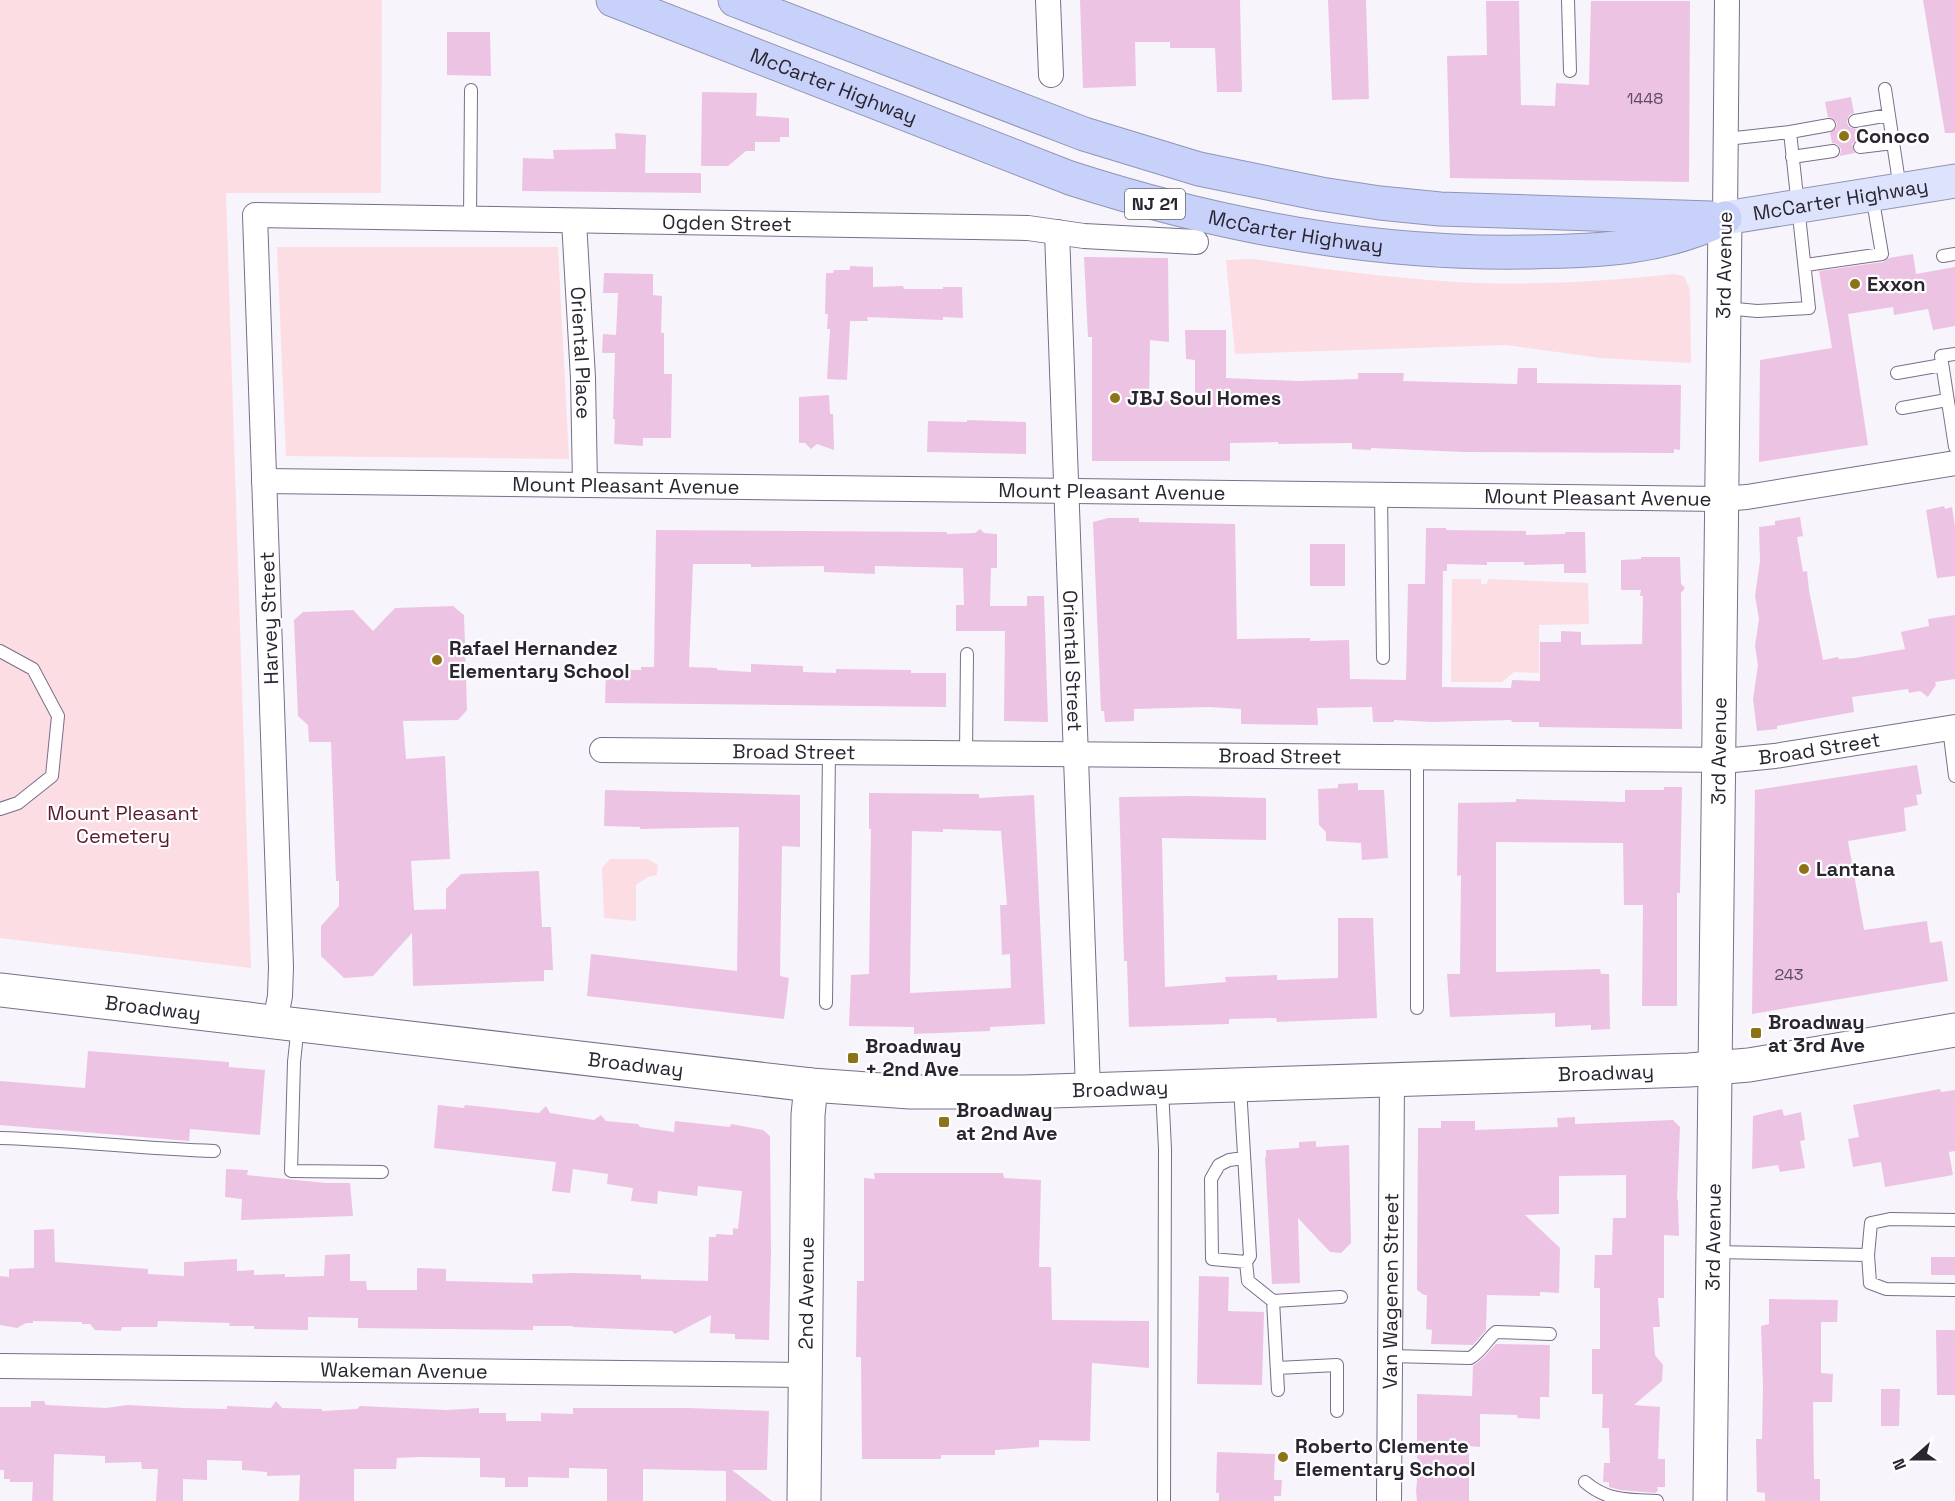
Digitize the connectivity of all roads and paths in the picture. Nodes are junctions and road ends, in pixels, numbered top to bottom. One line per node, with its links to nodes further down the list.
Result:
1 (613, 0): 23 (highway, McCarter Highway / NJ 21)
2 (735, 0): 23 (highway, McCarter Highway / NJ 21)
3 (1048, 0): 7 (street)
4 (1568, 0): 6 (lane)
5 (1727, 0): 14 (street, 3rd Avenue)
6 (1570, 72)
7 (1051, 75)
8 (1885, 88): 10 (lane)
9 (471, 90): 24 (lane)
10 (1889, 115): 11 (lane); 15 (lane)
11 (1855, 121)
12 (1829, 125): 13 (lane)
13 (1790, 132): 14 (lane); 18 (lane)
14 (1725, 139): 23 (street, 3rd Avenue)
15 (1893, 143): 16 (lane); 20 (lane)
16 (1860, 147)
17 (1833, 151): 18 (lane)
18 (1792, 157): 21 (lane)
19 (1955, 180): 20 (main road, McCarter Highway / NJ 21)
20 (1886, 192): 21 (main road, McCarter Highway / NJ 21); 28 (lane)
21 (1798, 206): 23 (main road, McCarter Highway / NJ 21); 28 (lane)
22 (255, 215): 24 (street, Ogden Street); 37 (street, Harvey Street)
23 (1725, 218): 29 (main road, 3rd Avenue)
24 (470, 219): 25 (street, Ogden Street)
25 (574, 221): 26 (street, Ogden Street); 38 (street, Oriental Place)
26 (1057, 232): 27 (street, Ogden Street); 39 (street, Oriental Street)
27 (1196, 242)
28 (1806, 265): 29 (lane)
29 (1723, 308): 41 (main road, 3rd Avenue)
30 (1955, 354): 31 (lane)
31 (1942, 365): 32 (lane); 33 (lane)
32 (1898, 374)
33 (1947, 400): 34 (lane); 35 (lane)
34 (1902, 408)
35 (1955, 447)
36 (1955, 463): 41 (street, Mount Pleasant Avenue)
37 (264, 481): 38 (street, Mount Pleasant Avenue); 57 (street, Harvey Street)
38 (585, 484): 39 (street, Mount Pleasant Avenue)
39 (1066, 490): 40 (street, Mount Pleasant Avenue); 49 (street, Oriental Street)
40 (1381, 494): 41 (street, Mount Pleasant Avenue); 44 (lane)
41 (1721, 499): 51 (main road, 3rd Avenue)
42 (0, 651): 53 (lane)
43 (967, 654): 48 (lane)
44 (1383, 658)
45 (1952, 728): 51 (street, Broad Street); 52 (lane)
46 (602, 750): 47 (street, Broad Street)
47 (829, 752): 48 (street, Broad Street); 55 (lane)
48 (966, 753): 49 (street, Broad Street)
49 (1075, 753): 50 (street, Broad Street); 64 (street, Oriental Street)
50 (1417, 757): 51 (street, Broad Street); 56 (lane)
51 (1718, 759): 59 (main road, 3rd Avenue)
52 (1955, 776)
53 (0, 809)
54 (0, 990): 57 (main road, Broadway)
55 (826, 1003)
56 (1417, 1008)
57 (287, 1023): 61 (main road, Broadway); 68 (lane)
58 (1955, 1030): 59 (main road, Broadway)
59 (1715, 1068): 60 (main road, Broadway); 70 (main road, 3rd Avenue)
60 (1392, 1081): 62 (main road, Broadway); 77 (street, Van Wagenen Street)
61 (811, 1085): 64 (main road, Broadway); 80 (main road, 2nd Avenue)
62 (1240, 1086): 63 (main road, Broadway); 67 (lane)
63 (1161, 1088): 64 (main road, Broadway); 85 (lane)
64 (1088, 1090)
65 (0, 1138): 66 (lane)
66 (214, 1151)
67 (1244, 1158): 72 (lane); 72 (lane)
68 (382, 1172)
69 (1955, 1221): 71 (lane)
70 (1713, 1252): 71 (lane); 88 (main road, 3rd Avenue)
71 (1868, 1255): 73 (lane)
72 (1246, 1262): 75 (lane)
73 (1955, 1290)
74 (1341, 1297): 75 (lane)
75 (1273, 1301): 79 (lane)
76 (1550, 1334): 77 (lane)
77 (1390, 1356): 86 (street, Van Wagenen Street)
78 (0, 1366): 80 (street, Wakeman Avenue)
79 (1277, 1368): 81 (lane); 82 (lane)
80 (806, 1375): 84 (main road, 2nd Avenue)
81 (1278, 1390)
82 (1337, 1411)
83 (1586, 1482): 87 (lane)
84 (804, 1501)
85 (1164, 1501)
86 (1389, 1501)
87 (1657, 1501)
88 (1710, 1501)

